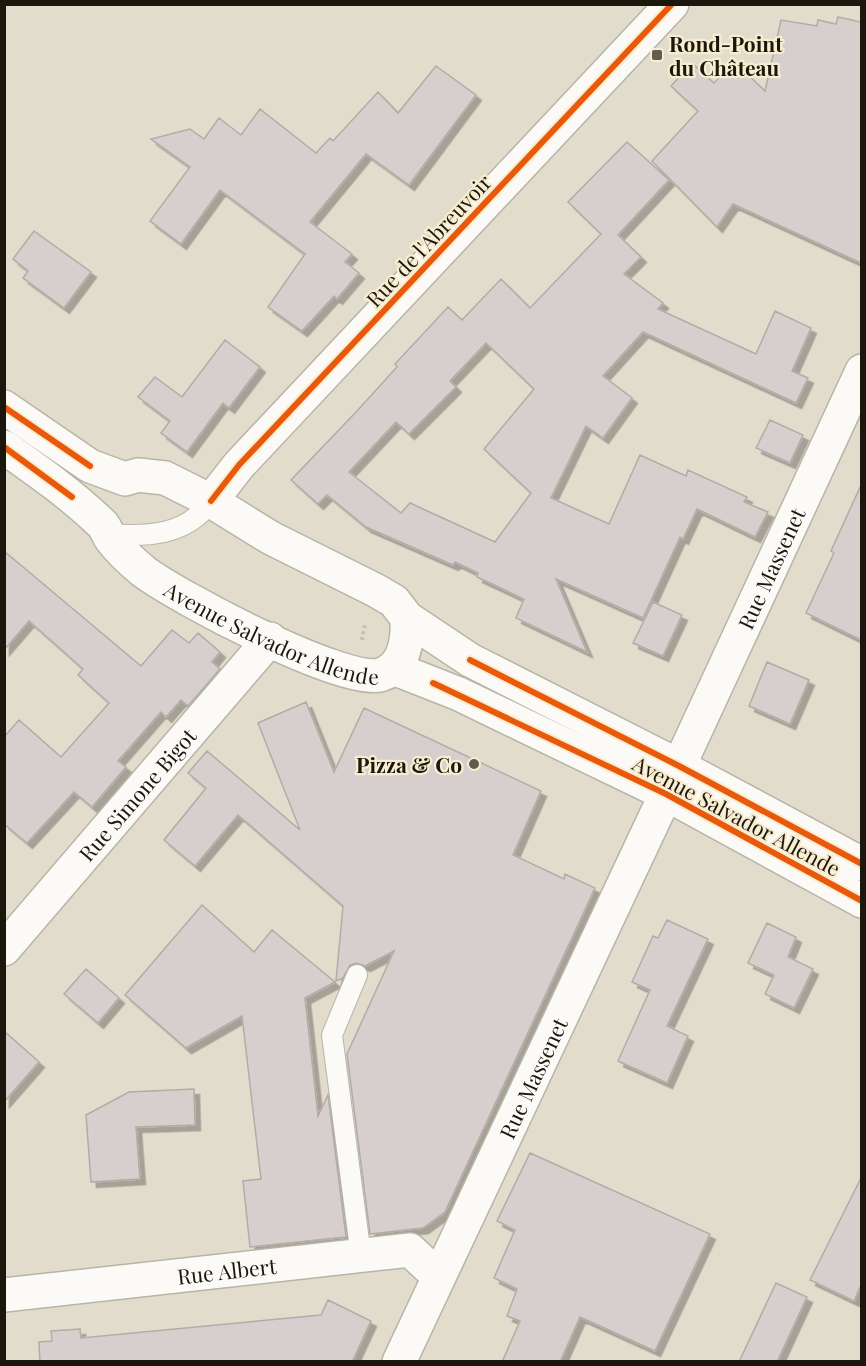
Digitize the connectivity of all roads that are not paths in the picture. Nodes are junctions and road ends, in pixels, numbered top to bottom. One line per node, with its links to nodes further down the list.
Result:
1 (672, 4): 6 (street, Rue de l'Abreuvoir)
2 (861, 371): 11 (street, Rue Massenet)
3 (4, 407): 5 (street, Avenue Salvador Allende)
4 (4, 447): 7 (street, Avenue Salvador Allende)
5 (126, 479): 6 (street, Avenue Salvador Allende); 7 (street)
6 (211, 501): 7 (lane); 8 (street, Avenue Salvador Allende)
7 (105, 530): 9 (street, Avenue Salvador Allende)
8 (406, 618): 10 (street); 11 (street, Avenue Salvador Allende)
9 (270, 639): 10 (street, Avenue Salvador Allende); 14 (street, Rue Simone Bigot)
10 (393, 668): 11 (street, Avenue Salvador Allende)
11 (673, 780): 12 (street, Avenue Salvador Allende); 13 (street, Avenue Salvador Allende); 17 (street, Rue Massenet)
12 (861, 864)
13 (861, 901)
14 (4, 949)
15 (357, 975): 16 (lane)
16 (361, 1256): 17 (street, Rue Albert); 18 (street, Rue Albert)
17 (438, 1276): 19 (street, Rue Massenet)
18 (4, 1295)
19 (399, 1362)

